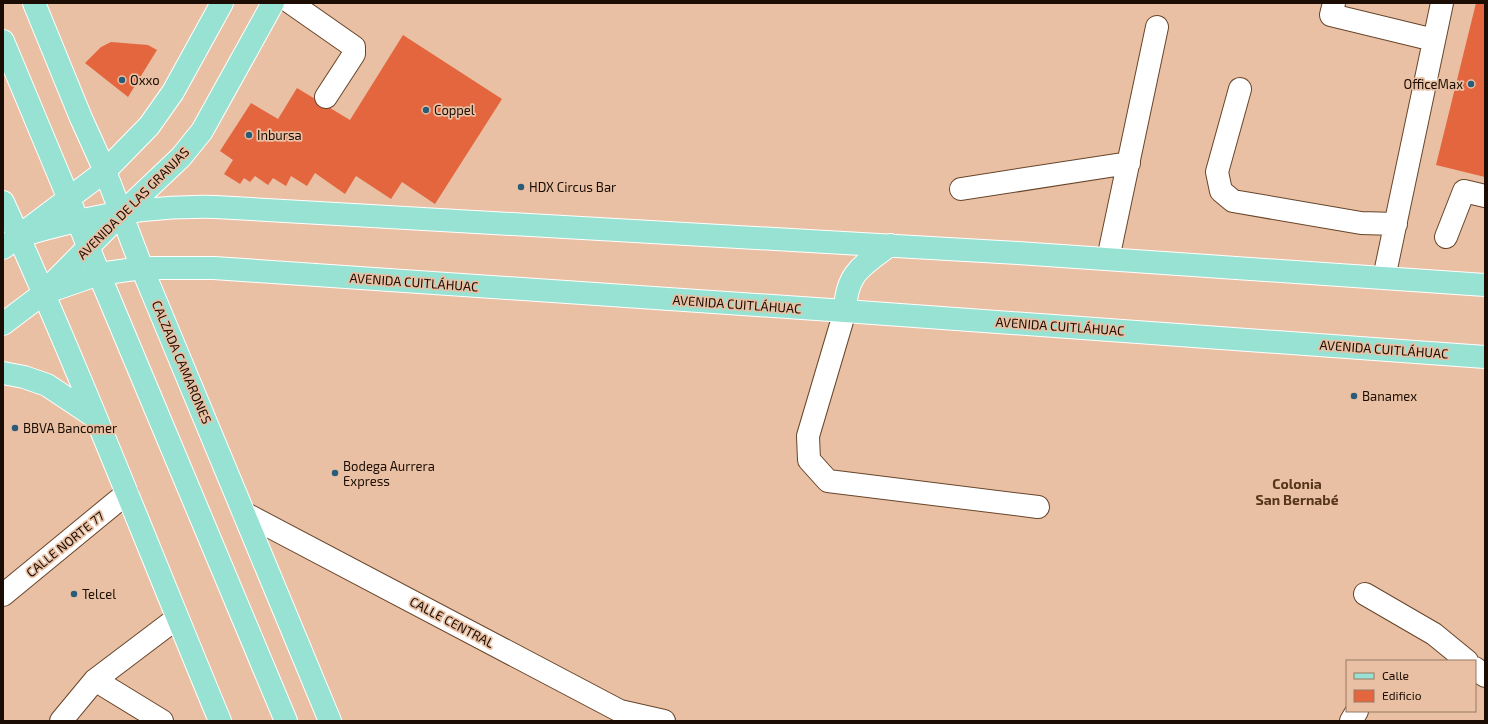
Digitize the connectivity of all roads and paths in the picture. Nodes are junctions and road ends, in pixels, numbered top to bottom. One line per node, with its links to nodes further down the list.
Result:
1 (34, 3): 13 (main road, CALZADA CAMARONES)
2 (222, 3): 13 (main road)
3 (273, 3): 18 (main road, AVENIDA DE LAS GRANJAS)
4 (291, 3): 11 (street)
5 (1334, 3): 8 (street)
6 (1442, 3): 8 (street)
7 (1157, 27): 12 (street)
8 (1434, 40): 20 (street)
9 (3, 41): 16 (main road)
10 (1240, 89): 20 (street)
11 (326, 97)
12 (1128, 163): 14 (street); 25 (street)
13 (105, 171): 16 (main road); 18 (main road, CALZADA CAMARONES)
14 (962, 189)
15 (1485, 196): 21 (street)
16 (69, 199): 19 (main road); 22 (main road)
17 (3, 202): 22 (main road)
18 (122, 213): 19 (main road); 23 (main road); 24 (main road, AVENIDA DE LAS GRANJAS); 26 (main road, CALZADA CAMARONES)
19 (78, 220): 22 (main road); 24 (main road)
20 (1396, 224): 28 (street)
21 (1446, 237)
22 (8, 238): 30 (main road)
23 (890, 245): 25 (main road); 31 (main road)
24 (89, 247): 27 (main road); 30 (main road, AVENIDA DE LAS GRANJAS)
25 (1108, 259): 28 (main road)
26 (142, 268): 27 (main road, AVENIDA CUITLÁHUAC); 31 (main road, AVENIDA CUITLÁHUAC); 38 (main road, CALZADA CAMARONES)
27 (99, 274): 30 (main road, AVENIDA CUITLÁHUAC); 50 (main road)
28 (1384, 278): 29 (main road)
29 (1485, 285)
30 (44, 293): 32 (main road, AVENIDA CUITLÁHUAC); 35 (main road)
31 (845, 311): 33 (main road, AVENIDA CUITLÁHUAC); 37 (street)
32 (3, 324)
33 (1485, 357)
34 (3, 373): 35 (main road)
35 (96, 417): 36 (main road)
36 (127, 493): 40 (street, CALLE NORTE 77); 41 (main road)
37 (1038, 507)
38 (244, 513): 51 (main road, CALZADA CAMARONES); 52 (street, CALLE CENTRAL)
39 (1365, 594): 42 (street)
40 (3, 595)
41 (177, 618): 45 (street); 49 (main road)
42 (1466, 660)
43 (1476, 669): 44 (street)
44 (1485, 676)
45 (95, 680): 47 (street); 48 (street)
46 (1356, 712): 53 (street)
47 (61, 721)
48 (162, 721)
49 (220, 721)
50 (286, 721)
51 (330, 721)
52 (664, 721)
53 (1351, 721)

